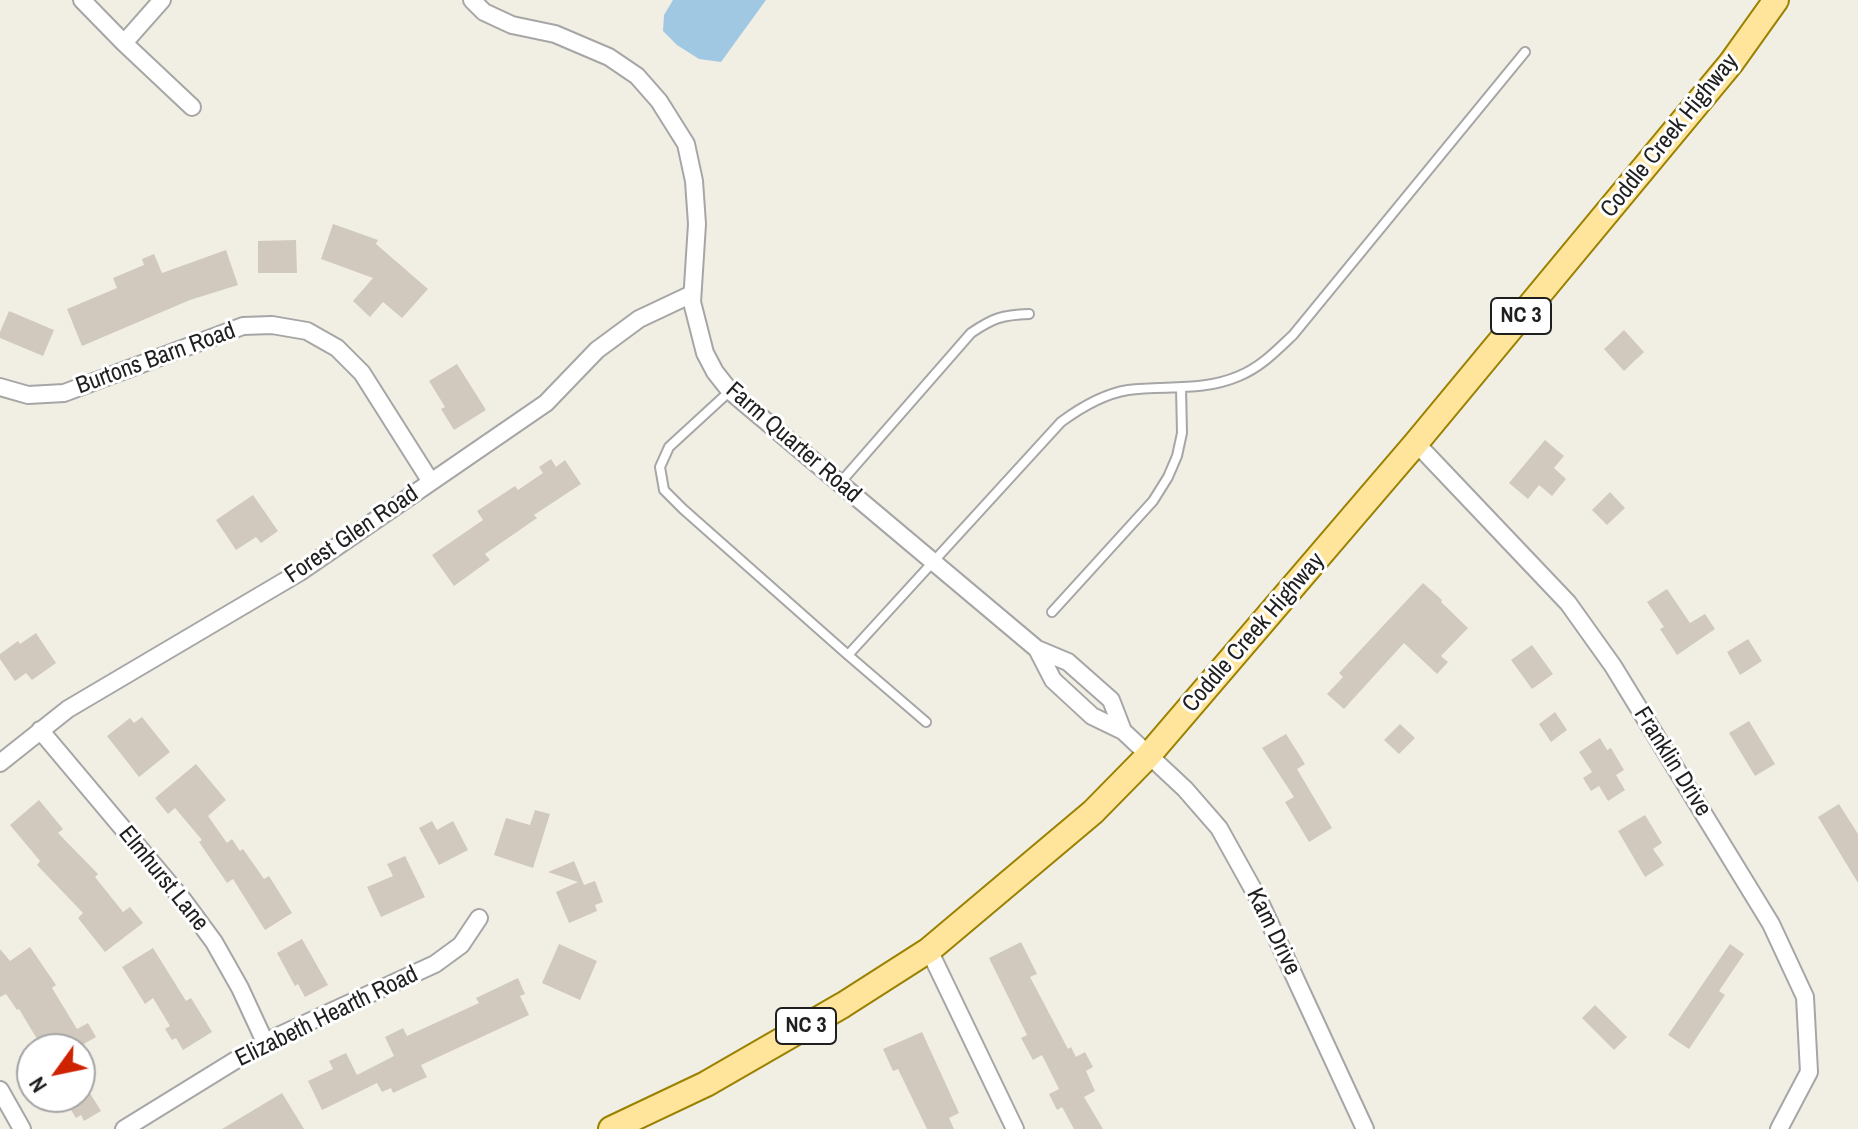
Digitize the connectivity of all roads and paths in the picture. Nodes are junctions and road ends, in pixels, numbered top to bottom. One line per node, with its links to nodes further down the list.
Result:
1 (82, 0): 5 (street)
2 (162, 0): 5 (street)
3 (472, 0): 8 (street, Farm Quarter Road)
4 (1776, 0): 13 (main road, Coddle Creek Highway / NC 3)
5 (124, 43): 7 (street)
6 (1525, 52): 11 (lane)
7 (192, 107)
8 (692, 294): 12 (street, Farm Quarter Road); 14 (street, Forest Glen Road)
9 (1029, 314): 15 (lane)
10 (0, 387): 14 (street, Burtons Barn Road)
11 (1181, 388): 16 (lane); 17 (lane)
12 (730, 391): 15 (street, Farm Quarter Road); 19 (lane)
13 (1416, 443): 23 (main road, Coddle Creek Highway / NC 3); 34 (street, Franklin Drive)
14 (431, 482): 21 (street, Forest Glen Road)
15 (839, 484): 16 (street, Farm Quarter Road)
16 (933, 563): 18 (street, Farm Quarter Road); 19 (lane)
17 (1052, 612)
18 (1037, 649): 22 (street, Farm Quarter Road); 22 (street, Farm Quarter Road)
19 (848, 655): 20 (lane)
20 (926, 722)
21 (40, 730): 24 (street, Forest Glen Road); 27 (street, Elmhurst Lane)
22 (1123, 731): 23 (street, Farm Quarter Road)
23 (1148, 756): 26 (main road, Coddle Creek Highway / NC 3); 33 (street, Kam Drive)
24 (0, 763)
25 (479, 918): 27 (street, Elizabeth Hearth Road)
26 (929, 950): 31 (main road, Coddle Creek Highway / NC 3); 32 (street)
27 (265, 1042): 30 (street, Elizabeth Hearth Road)
28 (0, 1090): 29 (street)
29 (22, 1129)
30 (124, 1129)
31 (611, 1129)
32 (1015, 1129)
33 (1365, 1129)
34 (1779, 1129)

